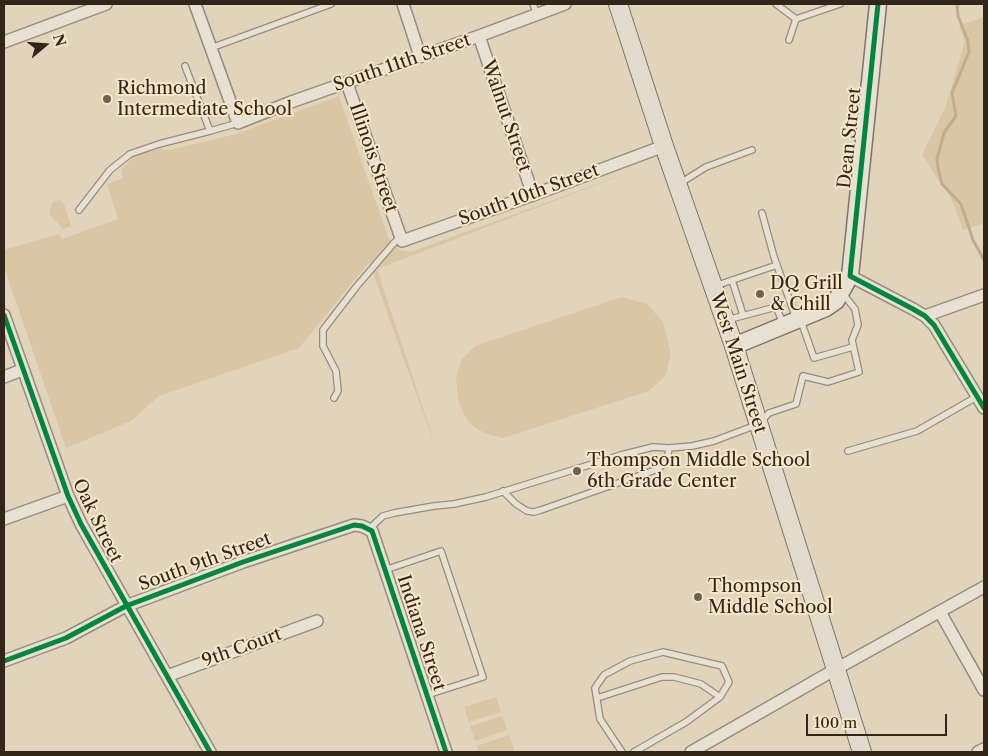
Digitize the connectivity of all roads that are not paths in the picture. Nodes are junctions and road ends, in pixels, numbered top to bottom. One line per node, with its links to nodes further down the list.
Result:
1 (106, 4): 14 (street)
2 (196, 4): 15 (street)
3 (331, 4): 15 (lane)
4 (403, 4): 16 (street)
5 (565, 4): 10 (street, South 11th Street)
6 (618, 4): 21 (main road, West Main Street)
7 (776, 4): 11 (lane)
8 (840, 4): 11 (lane)
9 (878, 4): 29 (street, Dean Street)
10 (535, 9): 12 (street, South 11th Street)
11 (796, 19): 13 (lane)
12 (478, 36): 16 (street, South 11th Street); 24 (street, Walnut Street)
13 (789, 40)
14 (4, 42)
15 (211, 48): 19 (street)
16 (420, 56): 18 (street, South 11th Street)
17 (185, 66): 20 (lane)
18 (347, 83): 19 (street, South 11th Street); 27 (street, Illinois Street)
19 (238, 122): 20 (lane)
20 (210, 131): 25 (lane)
21 (664, 146): 23 (main road, West Main Street); 24 (street, South 10th Street)
22 (752, 150): 23 (lane)
23 (678, 185): 31 (main road, West Main Street)
24 (533, 195): 27 (street, South 10th Street)
25 (79, 210)
26 (762, 214): 28 (lane)
27 (400, 235): 44 (lane)
28 (777, 266): 30 (lane); 38 (lane)
29 (850, 276): 32 (street, Dean Street); 36 (street)
30 (732, 280): 31 (lane); 35 (lane)
31 (713, 286): 37 (main road, West Main Street)
32 (842, 293): 38 (street); 40 (lane)
33 (984, 295): 36 (street)
34 (4, 315): 41 (street, Oak Street)
35 (744, 315): 37 (lane); 38 (lane)
36 (925, 316): 43 (street)
37 (725, 320): 39 (main road, West Main Street)
38 (793, 321): 39 (street); 40 (lane)
39 (734, 346): 46 (main road, West Main Street)
40 (853, 347): 46 (lane)
41 (22, 370): 42 (street); 50 (street, Oak Street)
42 (4, 377)
43 (978, 396): 45 (street); 48 (lane)
44 (334, 398)
45 (984, 408)
46 (758, 424): 47 (lane); 59 (main road, West Main Street)
47 (670, 448): 49 (lane); 49 (lane)
48 (848, 452)
49 (504, 492): 52 (lane)
50 (68, 496): 51 (street); 55 (street, Oak Street)
51 (4, 519)
52 (367, 528): 53 (street, Indiana Street); 55 (street, South 9th Street)
53 (385, 570): 62 (street, Indiana Street); 62 (lane)
54 (984, 587): 56 (street)
55 (126, 606): 58 (street, South 9th Street); 60 (street, Oak Street)
56 (940, 612): 59 (street); 61 (street)
57 (317, 621): 60 (street, 9th Court)
58 (4, 661)
59 (836, 669): 70 (street); 71 (main road, West Main Street)
60 (167, 676): 67 (street, Oak Street)
61 (984, 690)
62 (427, 695): 66 (street, Indiana Street)
63 (720, 697): 64 (lane); 64 (lane); 69 (lane)
64 (597, 698): 68 (lane)
65 (984, 749): 72 (street)
66 (442, 751)
67 (210, 752)
68 (622, 752)
69 (634, 752)
70 (691, 752)
71 (862, 752)
72 (978, 752)

